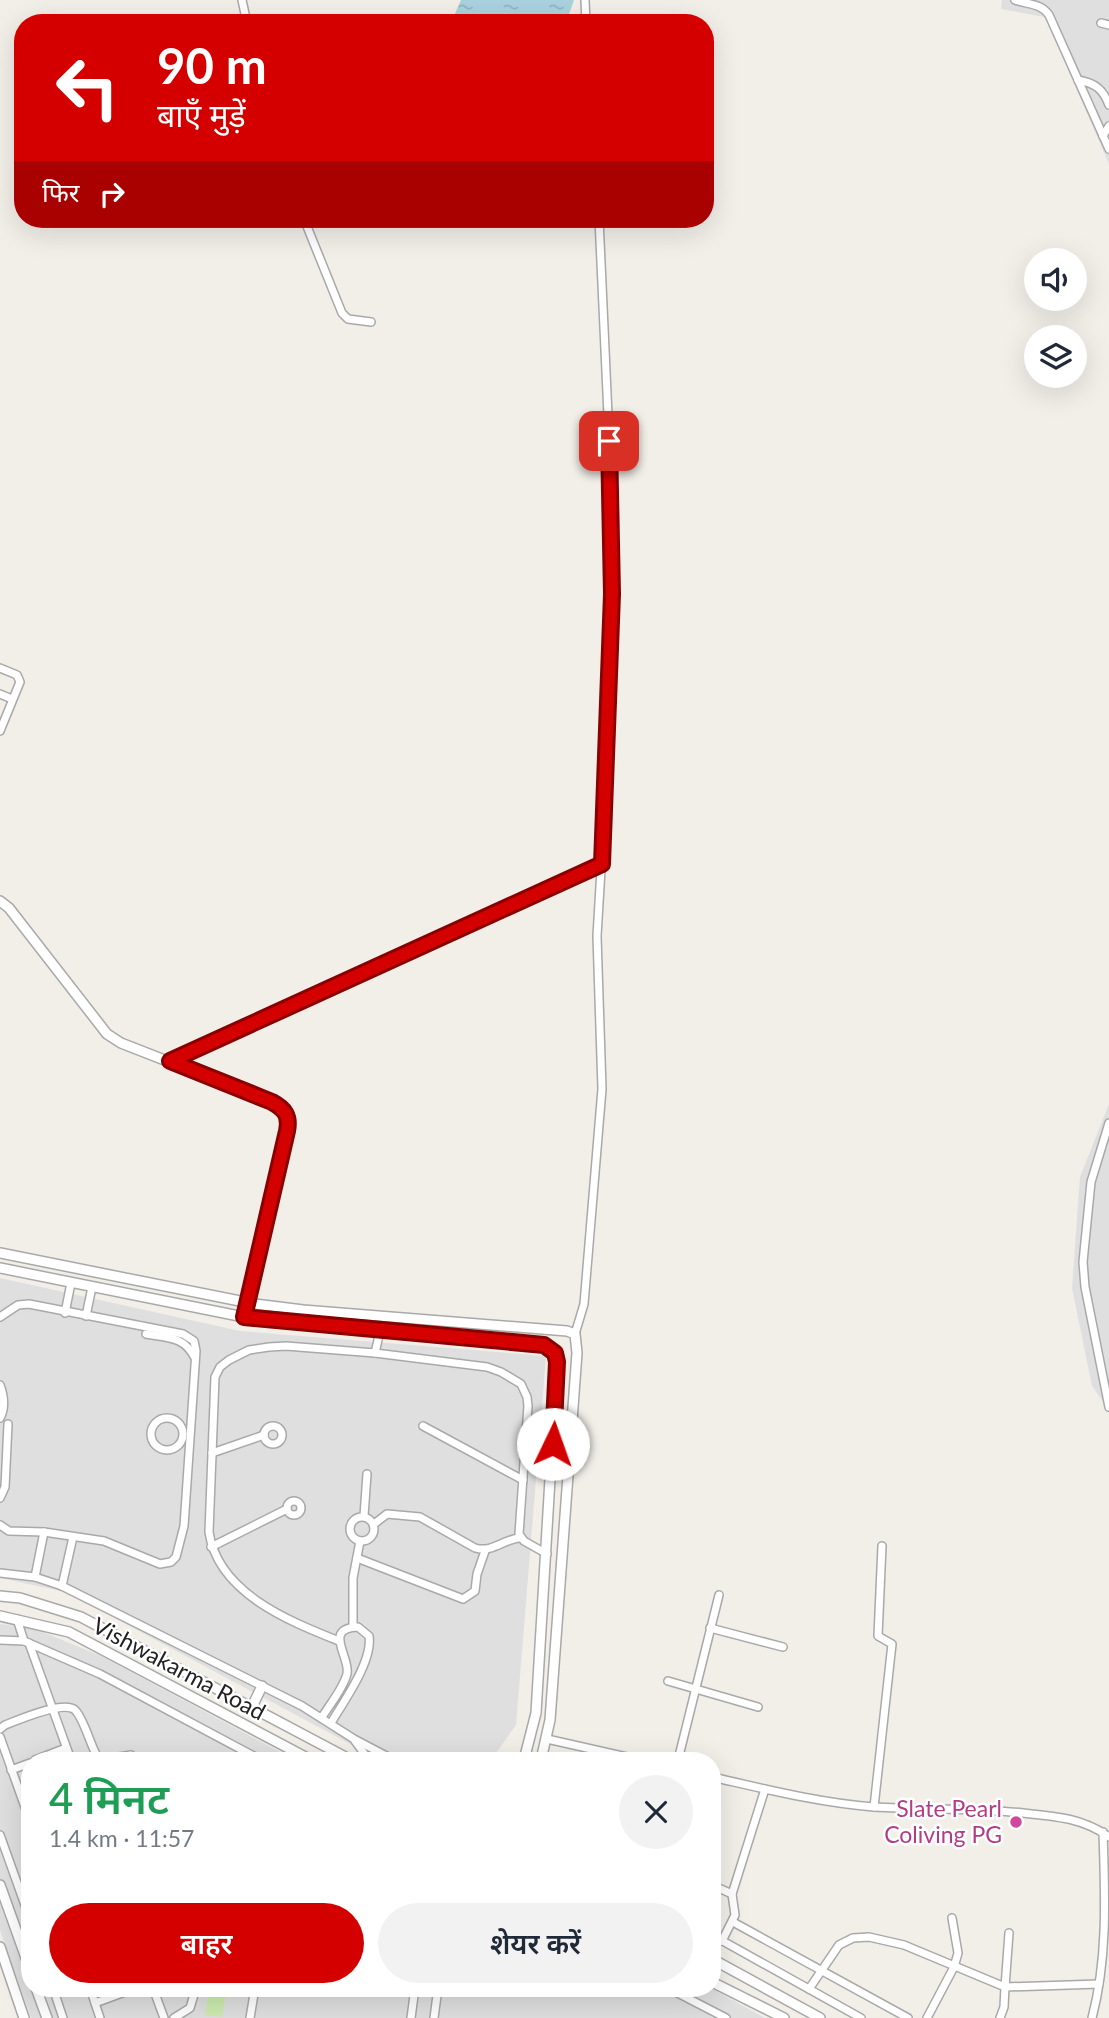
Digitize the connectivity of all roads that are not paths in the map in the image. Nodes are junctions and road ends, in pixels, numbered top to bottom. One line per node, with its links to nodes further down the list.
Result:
1 (1015, 0): 2 (street)
2 (1078, 80): 3 (street); 5 (street)
3 (1109, 105)
4 (1109, 126): 5 (street)
5 (1103, 136): 6 (street)
6 (1109, 149)
7 (308, 228): 9 (street)
8 (599, 228): 14 (street)
9 (371, 322)
10 (0, 668): 12 (street)
11 (0, 694): 12 (street)
12 (12, 699): 13 (street)
13 (0, 731)
14 (602, 864): 16 (street); 29 (street)
15 (0, 901): 16 (street)
16 (170, 1061): 22 (street)
17 (1109, 1123): 33 (street)
18 (0, 1253): 22 (street)
19 (0, 1268): 20 (street)
20 (71, 1283): 21 (street); 23 (street)
21 (92, 1287): 24 (street); 26 (street)
22 (249, 1295): 26 (street); 29 (street)
23 (65, 1312): 24 (street); 25 (street)
24 (86, 1316): 31 (street)
25 (0, 1317)
26 (244, 1317): 27 (street)
27 (380, 1331): 30 (street); 57 (street)
28 (146, 1334): 31 (street)
29 (575, 1334): 83 (street)
30 (375, 1353): 42 (street); 44 (street)
31 (195, 1358): 35 (street)
32 (0, 1385): 34 (street)
33 (1109, 1407)
34 (0, 1418)
35 (191, 1422): 38 (street); 41 (street)
36 (8, 1424): 45 (street)
37 (423, 1426): 44 (street)
38 (182, 1427): 40 (street); 40 (street)
39 (264, 1435): 42 (street)
40 (180, 1444): 41 (street)
41 (189, 1449): 51 (street)
42 (212, 1453): 55 (street)
43 (367, 1474): 47 (street)
44 (523, 1480): 52 (street)
45 (0, 1499)
46 (288, 1509): 55 (street)
47 (363, 1516): 48 (street); 53 (street)
48 (374, 1524): 53 (street); 56 (street)
49 (0, 1525): 50 (street)
50 (44, 1532): 51 (street); 60 (street)
51 (73, 1537): 61 (street)
52 (520, 1538): 56 (street); 57 (street)
53 (360, 1541): 58 (street)
54 (882, 1546): 102 (street)
55 (211, 1548): 69 (street)
56 (485, 1550): 58 (street)
57 (547, 1554): 93 (street)
58 (357, 1558): 66 (street)
59 (0, 1573): 60 (street)
60 (36, 1577): 61 (street)
61 (62, 1586): 73 (street)
62 (719, 1595): 67 (street)
63 (0, 1596): 77 (street, Vishwakarma Road)
64 (0, 1616): 65 (street, Vishwakarma Road)
65 (17, 1619): 70 (street); 89 (street, Vishwakarma Road)
66 (353, 1627): 69 (street); 79 (street)
67 (710, 1628): 71 (street); 74 (street)
68 (0, 1640): 70 (street)
69 (339, 1641): 78 (street)
70 (26, 1642): 76 (street); 88 (street)
71 (783, 1647)
72 (668, 1681): 74 (street)
73 (262, 1686): 77 (street); 78 (street)
74 (695, 1690): 75 (street); 96 (street)
75 (758, 1707)
76 (52, 1709): 80 (street); 84 (street); 87 (street)
77 (251, 1709): 90 (street, Vishwakarma Road)
78 (322, 1717): 79 (street)
79 (331, 1723): 82 (street)
80 (0, 1729)
81 (0, 1737): 98 (street)
82 (354, 1739): 91 (street); 92 (street)
83 (547, 1740): 94 (street); 95 (street)
84 (66, 1748): 85 (street); 86 (street)
85 (56, 1752)
86 (68, 1752)
87 (94, 1752)
88 (246, 1752)
89 (296, 1752)
90 (335, 1752)
91 (363, 1752)
92 (379, 1752)
93 (526, 1752)
94 (543, 1752)
95 (602, 1752)
96 (680, 1752)
97 (21, 1766): 98 (street)
98 (11, 1770): 101 (street)
99 (721, 1779): 100 (street)
100 (765, 1789): 102 (street); 108 (street)
101 (21, 1796)
102 (874, 1807): 103 (street)
103 (1106, 1834): 118 (street)
104 (0, 1835): 107 (street)
105 (0, 1885): 114 (street)
106 (721, 1889): 108 (street)
107 (21, 1894)
108 (732, 1894): 110 (street)
109 (953, 1918): 117 (street)
110 (733, 1922): 113 (street); 119 (street)
111 (1009, 1933): 123 (street)
112 (721, 1936): 113 (street)
113 (725, 1936): 121 (street)
114 (21, 1944)
115 (0, 1947): 135 (street)
116 (721, 1964): 146 (street)
117 (954, 1967): 119 (street); 123 (street); 149 (street)
118 (1105, 1969): 120 (street)
119 (821, 1970): 121 (street); 148 (street)
120 (1099, 1984): 123 (street); 151 (street)
121 (812, 1985): 147 (street)
122 (721, 1986): 145 (street)
123 (1005, 1987): 150 (street)
124 (39, 1997): 136 (street)
125 (56, 1997): 137 (street)
126 (93, 1997): 134 (street)
127 (111, 1997): 134 (street)
128 (156, 1997): 139 (street)
129 (193, 1997): 140 (street)
130 (254, 1997): 141 (street)
131 (414, 1997): 142 (street)
132 (437, 1997): 143 (street)
133 (685, 1997): 144 (street)
134 (95, 2003): 138 (street)
135 (24, 2018)
136 (47, 2018)
137 (63, 2018)
138 (100, 2018)
139 (164, 2018)
140 (174, 2018)
141 (250, 2018)
142 (411, 2018)
143 (434, 2018)
144 (726, 2018)
145 (784, 2018)
146 (820, 2018)
147 (862, 2018)
148 (908, 2018)
149 (928, 2018)
150 (1000, 2018)
151 (1092, 2018)

